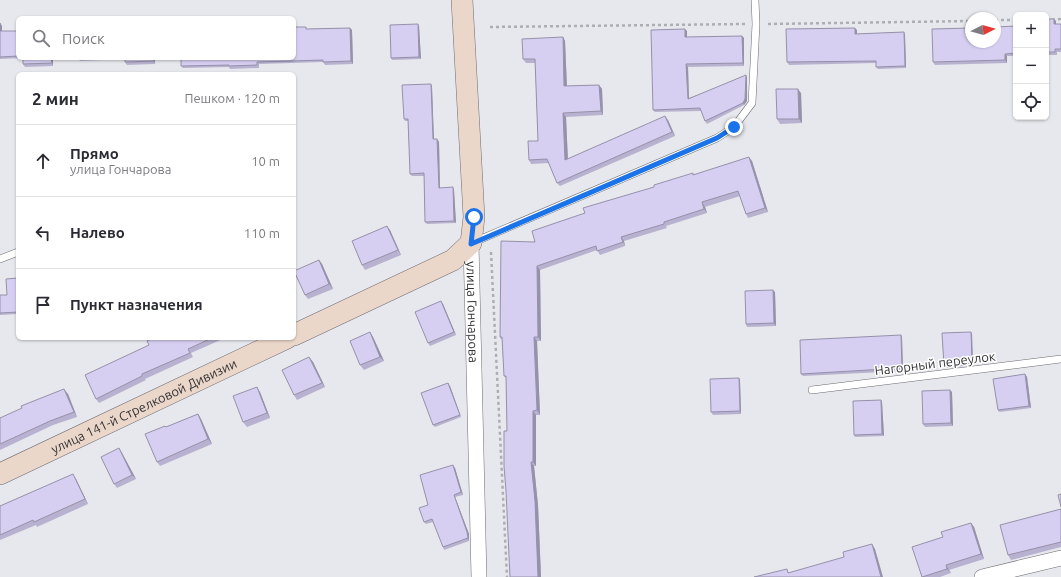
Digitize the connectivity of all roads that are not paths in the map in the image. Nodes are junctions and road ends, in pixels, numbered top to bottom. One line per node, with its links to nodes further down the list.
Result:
1 (462, 0): 3 (main road, улица Гончарова)
2 (755, 0): 3 (lane)
3 (471, 244): 6 (main road); 12 (street, улица Гончарова)
4 (16, 253): 5 (lane)
5 (0, 259)
6 (296, 334)
7 (283, 340): 10 (main road, улица 141-й Стрелковой Дивизии)
8 (1061, 359): 9 (lane, Нагорный переулок)
9 (812, 390)
10 (0, 474)
11 (1061, 558): 13 (street)
12 (479, 577)
13 (982, 577)

